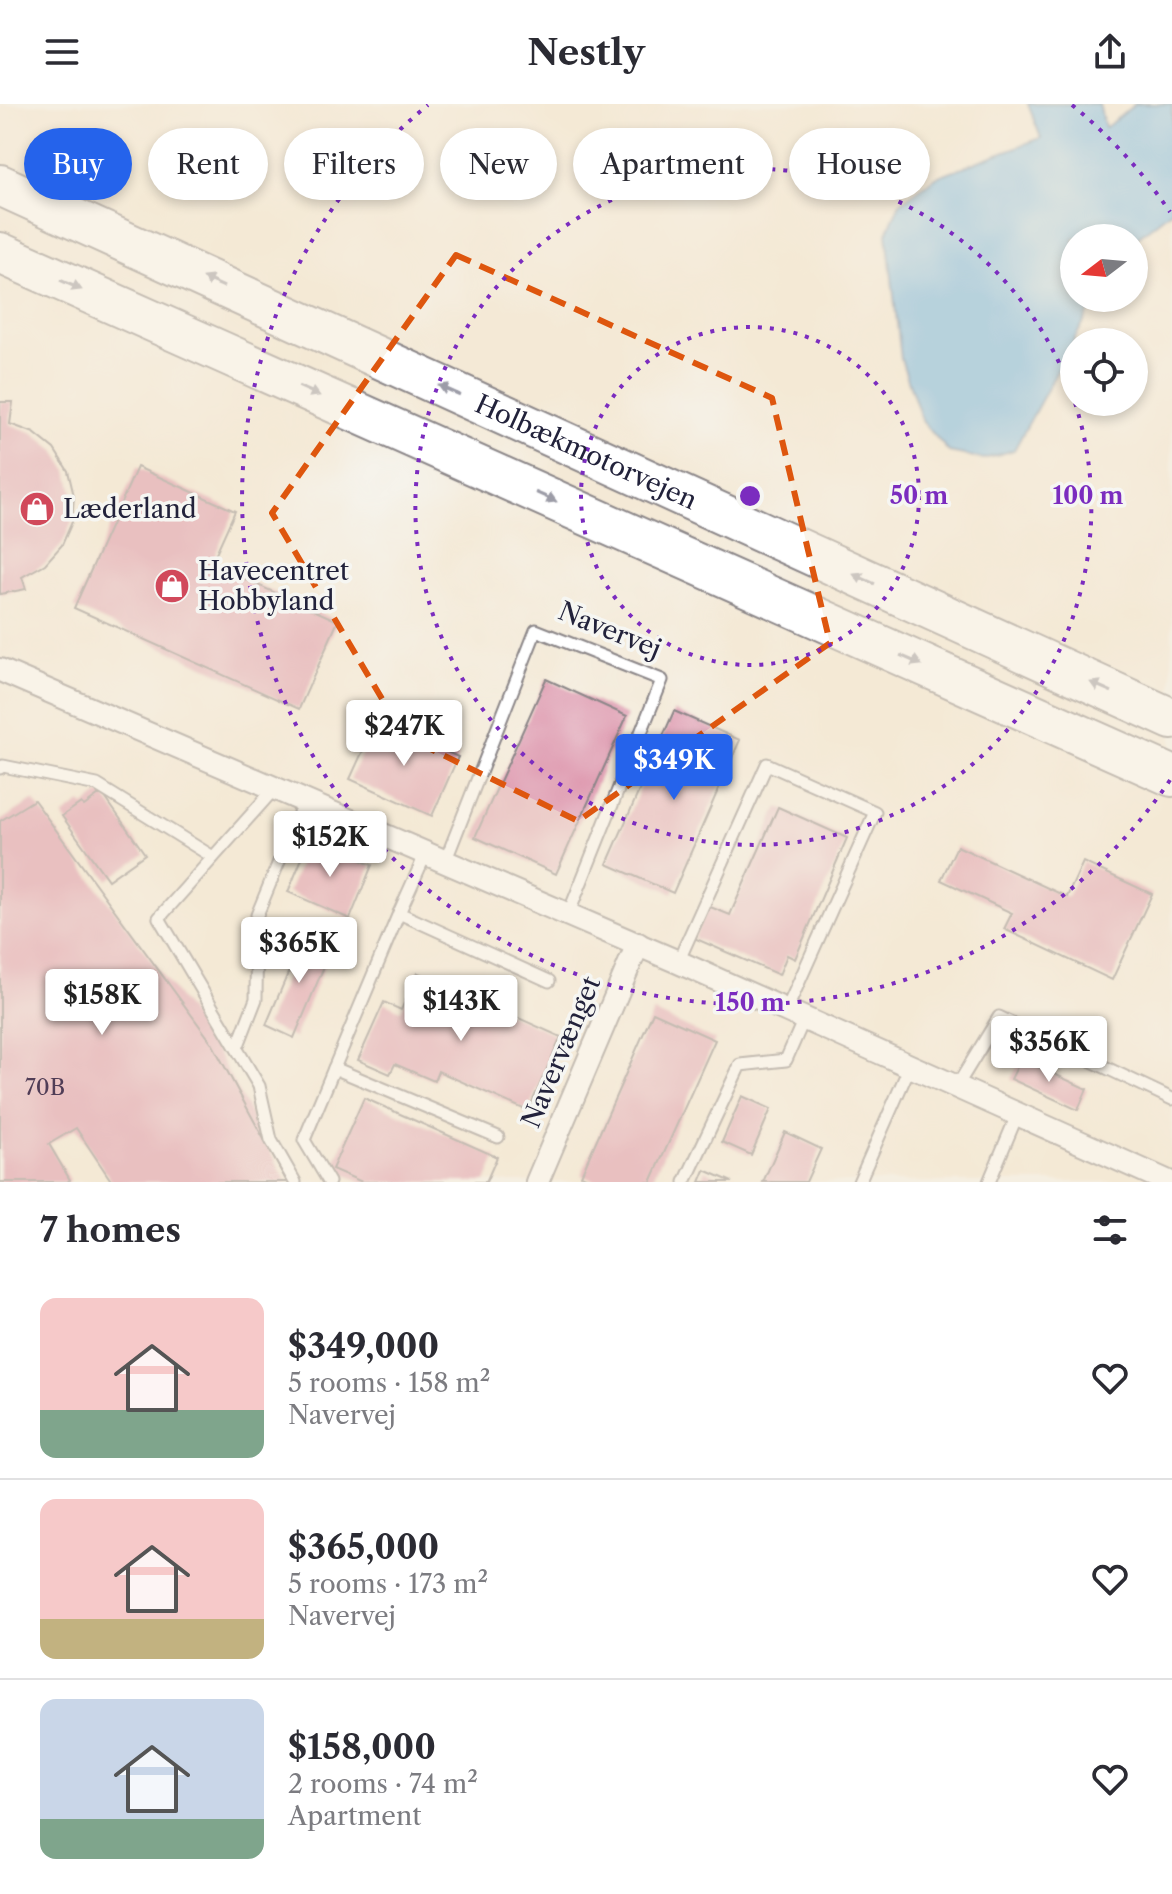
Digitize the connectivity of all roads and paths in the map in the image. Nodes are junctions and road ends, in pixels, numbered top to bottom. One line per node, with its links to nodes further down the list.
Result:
1 (0, 185): 4 (highway, Holbækmotorvejen, one-way to 1)
2 (0, 253): 6 (highway, one-way to 6)
3 (0, 670): 7 (street)
4 (1172, 719)
5 (0, 768): 9 (lane)
6 (1172, 776)
7 (275, 788): 8 (street); 9 (lane)
8 (304, 801): 10 (street); 17 (lane)
9 (213, 857): 17 (lane)
10 (435, 857): 11 (lane, Navervej); 12 (street); 12 (lane, Navervej)
11 (399, 913): 15 (lane); 19 (lane, Navervej)
12 (568, 915): 13 (street)
13 (638, 944): 14 (street); 27 (street, Navervænget)
14 (678, 962): 16 (street); 16 (lane)
15 (549, 981)
16 (795, 1015): 18 (street); 28 (lane)
17 (237, 1048): 25 (lane)
18 (910, 1066): 20 (street); 29 (lane)
19 (334, 1068): 23 (lane); 26 (lane, Navervej)
20 (957, 1086): 21 (lane); 22 (street)
21 (1172, 1099)
22 (1018, 1113): 24 (street); 30 (lane)
23 (498, 1137)
24 (1161, 1180)
25 (295, 1182)
26 (329, 1182)
27 (537, 1182)
28 (685, 1182)
29 (859, 1182)
30 (989, 1182)

